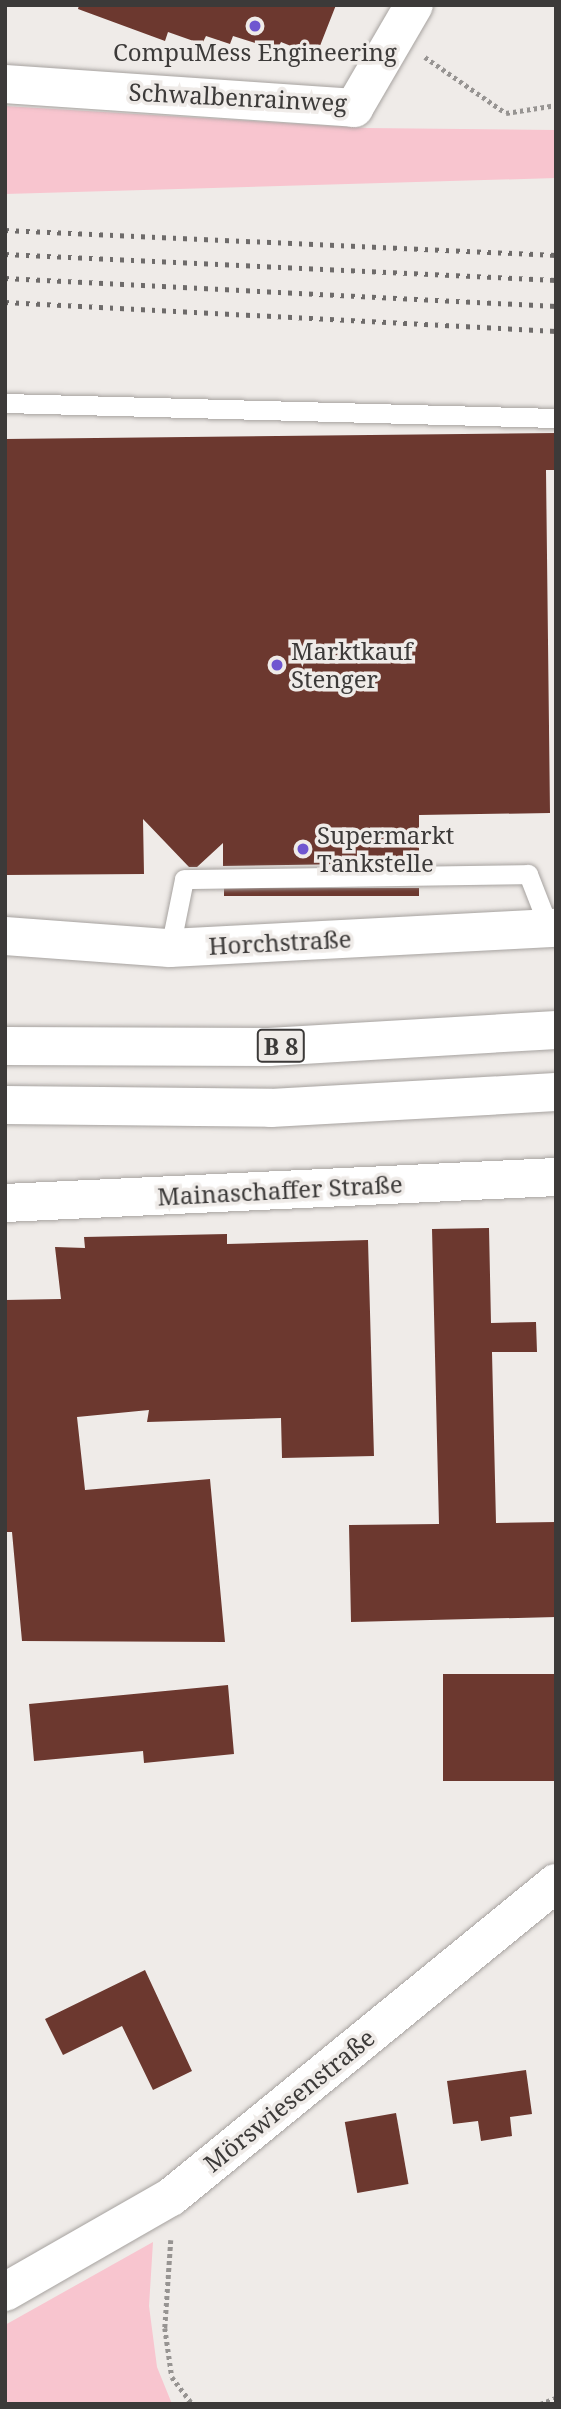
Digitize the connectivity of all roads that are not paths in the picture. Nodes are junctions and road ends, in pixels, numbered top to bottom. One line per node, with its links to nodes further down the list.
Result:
1 (405, 21): 2 (main road, Schwalbenrainweg)
2 (5, 84)
3 (5, 403): 4 (lane)
4 (556, 418)
5 (553, 928): 7 (main road, Horchstraße); 7 (lane)
6 (5, 936): 7 (main road, Horchstraße)
7 (170, 948)
8 (556, 1030): 9 (main road, B 8)
9 (5, 1046)
10 (556, 1092): 11 (main road)
11 (5, 1104)
12 (556, 1177): 13 (main road, Mainaschaffer Straße)
13 (5, 1203)
14 (556, 1884): 15 (main road, Mörswiesenstraße)
15 (5, 2292)

